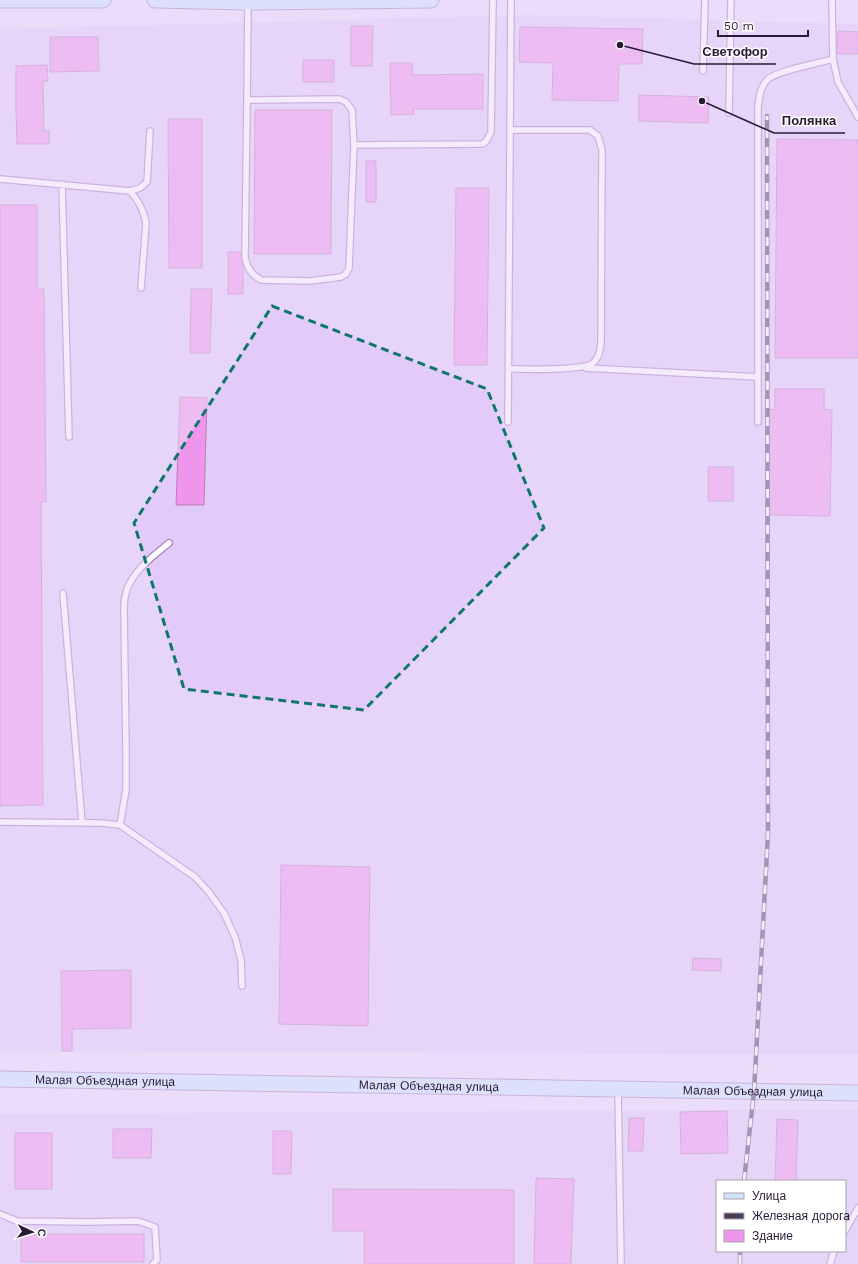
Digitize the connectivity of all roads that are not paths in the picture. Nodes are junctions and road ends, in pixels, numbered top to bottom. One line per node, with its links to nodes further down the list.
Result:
1 (0, 0): 2 (street)
2 (22, 0): 3 (street)
3 (103, 0)
4 (155, 0): 11 (street)
5 (431, 0): 11 (street)
6 (493, 0): 19 (lane)
7 (511, 0): 17 (lane)
8 (705, 0): 13 (lane)
9 (731, 0): 15 (lane)
10 (832, 0): 12 (lane)
11 (248, 2): 14 (lane)
12 (833, 59): 16 (lane); 26 (lane)
13 (703, 71)
14 (247, 100): 19 (lane); 19 (lane)
15 (729, 113)
16 (858, 117)
17 (510, 130): 24 (lane); 25 (lane)
18 (150, 132): 22 (lane)
19 (354, 145)
20 (0, 179): 21 (lane)
21 (62, 184): 22 (lane); 29 (lane)
22 (130, 191): 23 (lane)
23 (142, 288)
24 (582, 368): 25 (lane); 26 (lane)
25 (509, 369): 27 (lane)
26 (758, 377): 28 (lane)
27 (508, 422)
28 (758, 422)
29 (69, 437)
30 (169, 543): 34 (lane)
31 (63, 593): 33 (lane)
32 (0, 822): 33 (lane)
33 (82, 824): 34 (lane)
34 (120, 825): 35 (lane)
35 (242, 986)
36 (0, 1079): 37 (street, Малая Объездная улица)
37 (618, 1089): 38 (street, Малая Объездная улица); 44 (lane)
38 (858, 1093)
39 (858, 1208): 41 (lane)
40 (0, 1214): 43 (lane)
41 (846, 1229)
42 (834, 1252): 45 (lane)
43 (153, 1264)
44 (621, 1264)
45 (830, 1264)

